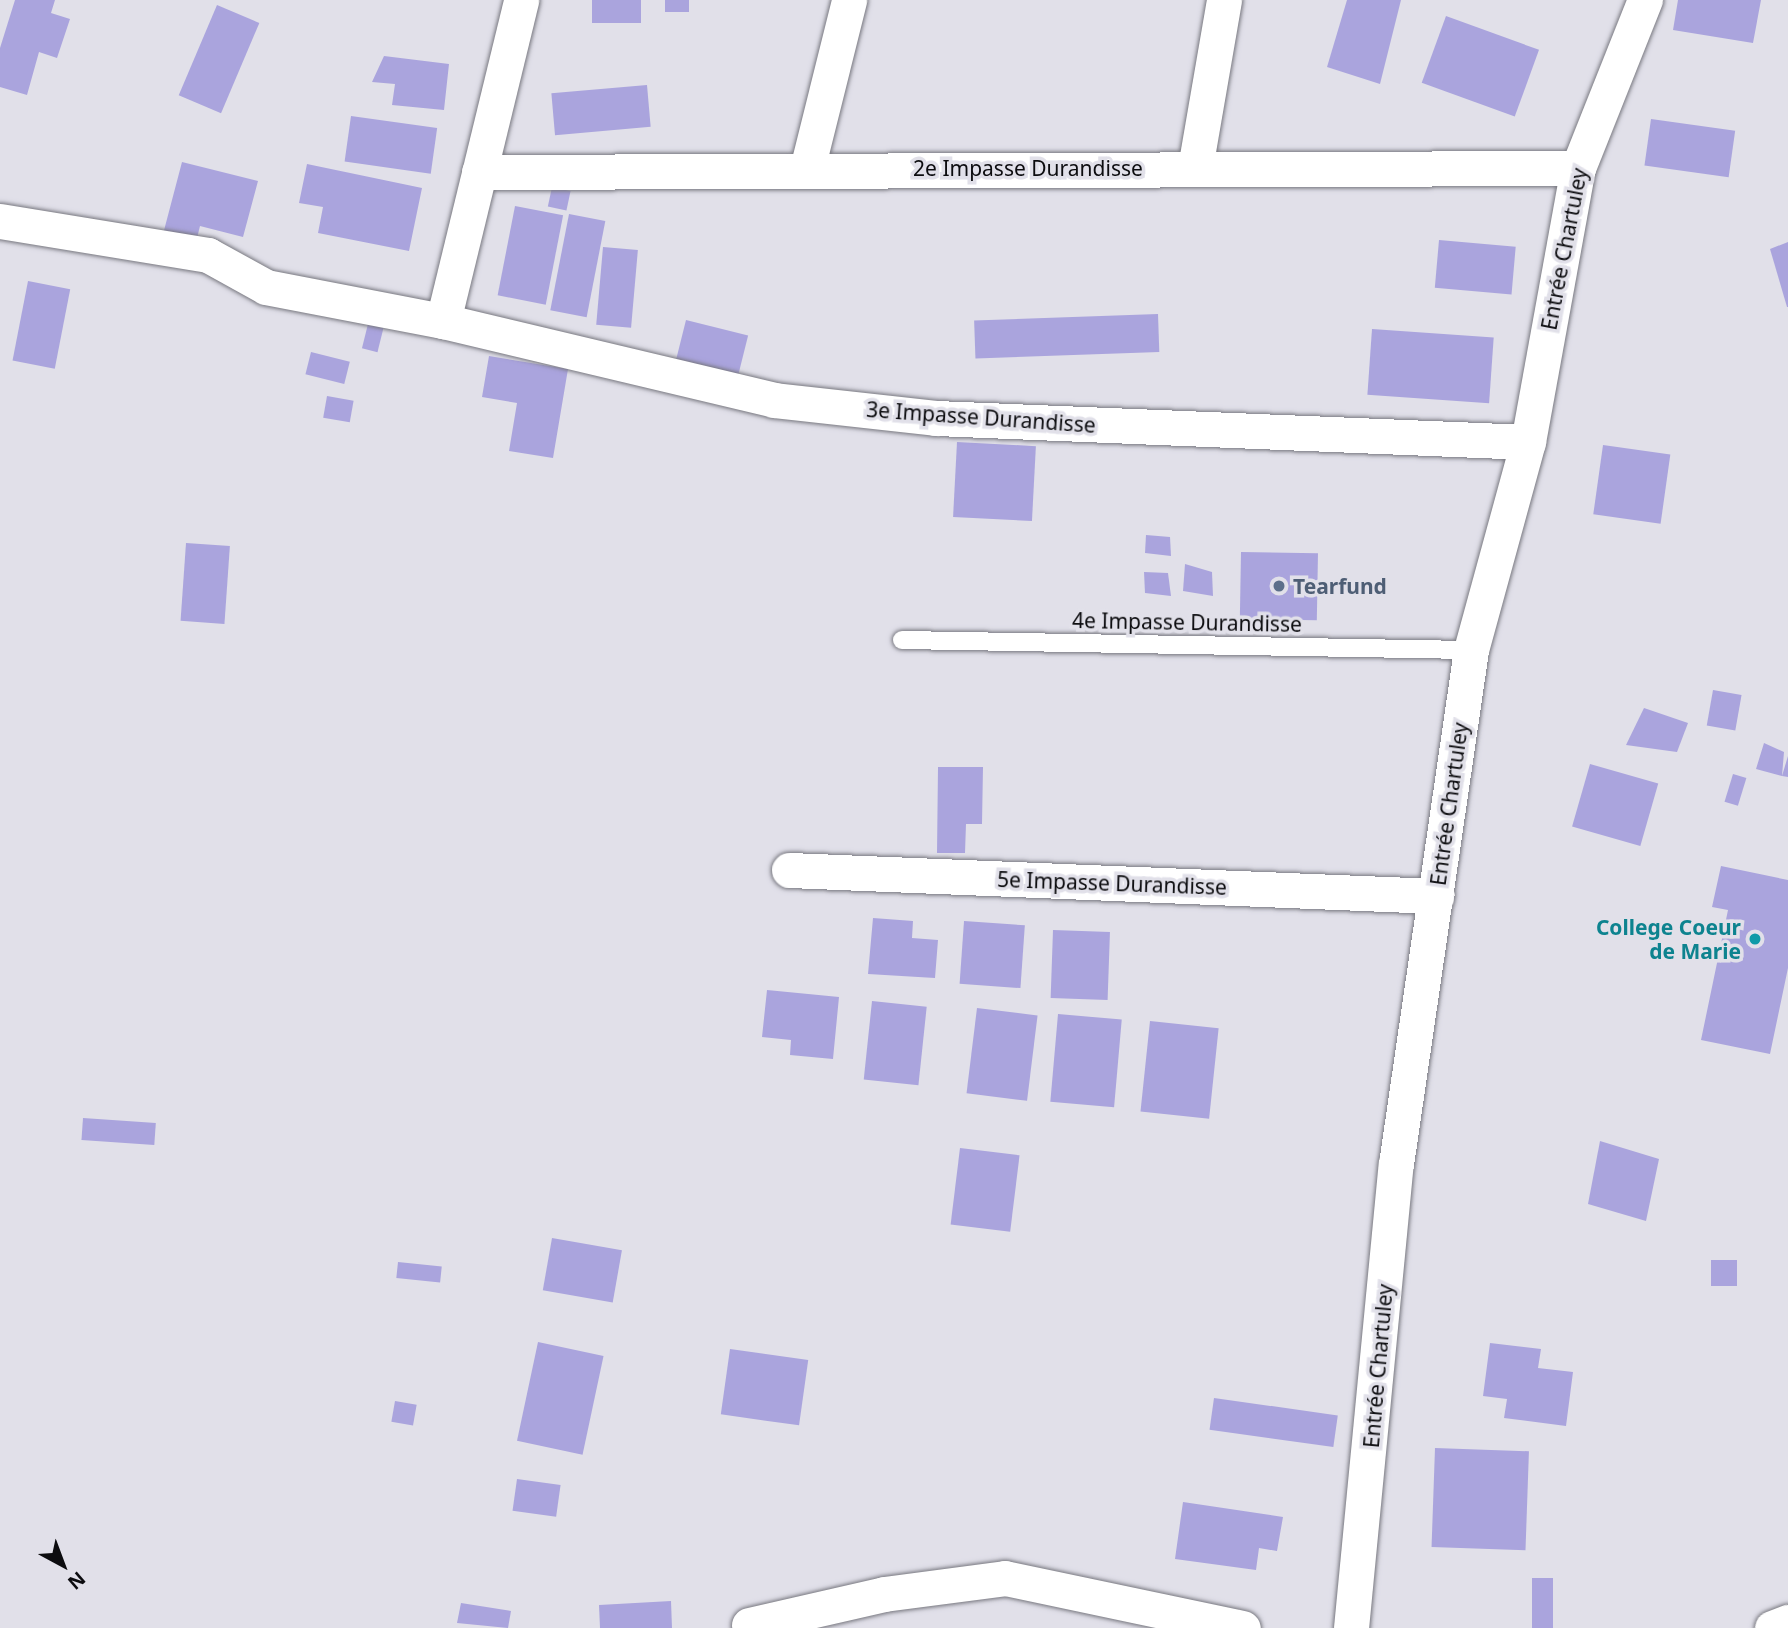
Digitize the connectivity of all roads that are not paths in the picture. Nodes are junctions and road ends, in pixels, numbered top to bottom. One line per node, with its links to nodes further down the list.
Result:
1 (521, 0): 8 (street)
2 (849, 0): 6 (street)
3 (1224, 0): 5 (street)
4 (1645, 0): 7 (street, Entrée Chartuley)
5 (1195, 168): 6 (street, 2e Impasse Durandisse); 7 (street, 2e Impasse Durandisse)
6 (807, 169): 8 (street, 2e Impasse Durandisse)
7 (1578, 169): 11 (street, Entrée Chartuley)
8 (479, 172): 10 (street)
9 (0, 221): 10 (street, 3e Impasse Durandisse)
10 (443, 321): 11 (street, 3e Impasse Durandisse)
11 (1528, 442): 13 (street, Entrée Chartuley)
12 (902, 640): 13 (lane, 4e Impasse Durandisse)
13 (1471, 650): 15 (street, Entrée Chartuley)
14 (789, 870): 15 (street, 5e Impasse Durandisse)
15 (1436, 896): 19 (street, Entrée Chartuley)
16 (1788, 1622): 20 (street)
17 (749, 1625): 18 (street)
18 (1243, 1628)
19 (1351, 1628)
20 (1772, 1628)

